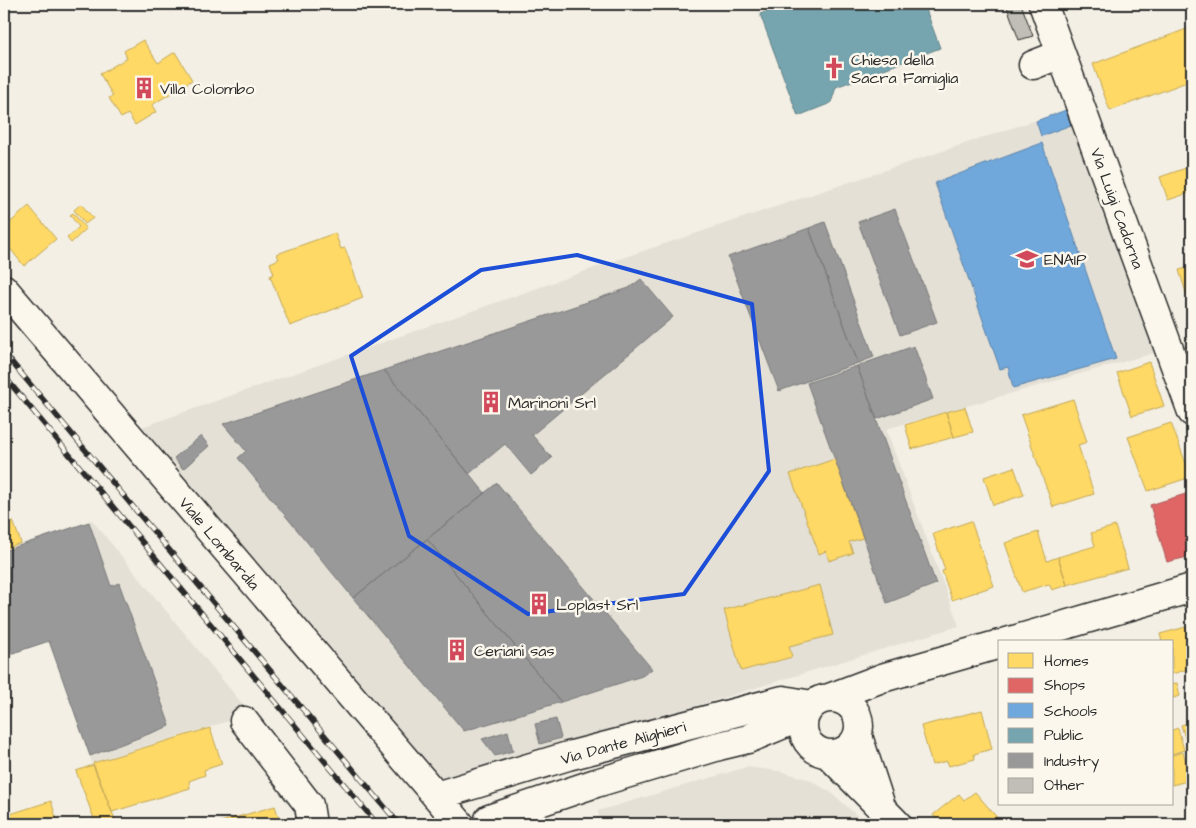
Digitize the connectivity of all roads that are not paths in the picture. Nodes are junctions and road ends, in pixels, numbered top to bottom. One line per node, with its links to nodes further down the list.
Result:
1 (1043, 4): 2 (street, Via Luigi Cadorna)
2 (1061, 54): 3 (street); 5 (street, Via Luigi Cadorna)
3 (1033, 65)
4 (4, 289): 15 (street, Viale Lombardia)
5 (1192, 412)
6 (1192, 588): 7 (street)
7 (1014, 640)
8 (998, 645): 9 (street, Via Dante Alighieri)
9 (882, 678): 10 (street, Via Dante Alighieri); 12 (street)
10 (815, 706): 12 (street, Via Dante Alighieri); 13 (street, Via Dante Alighieri); 14 (street); 15 (street, Via Dante Alighieri)
11 (244, 721): 18 (street)
12 (859, 731): 14 (street); 16 (street, Via Dante Alighieri)
13 (748, 740): 14 (street, Via Dante Alighieri); 17 (street, Via Dante Alighieri)
14 (822, 752): 16 (street)
15 (436, 796): 19 (street, Viale Lombardia)
16 (889, 815)
17 (489, 819)
18 (312, 824)
19 (460, 824)

